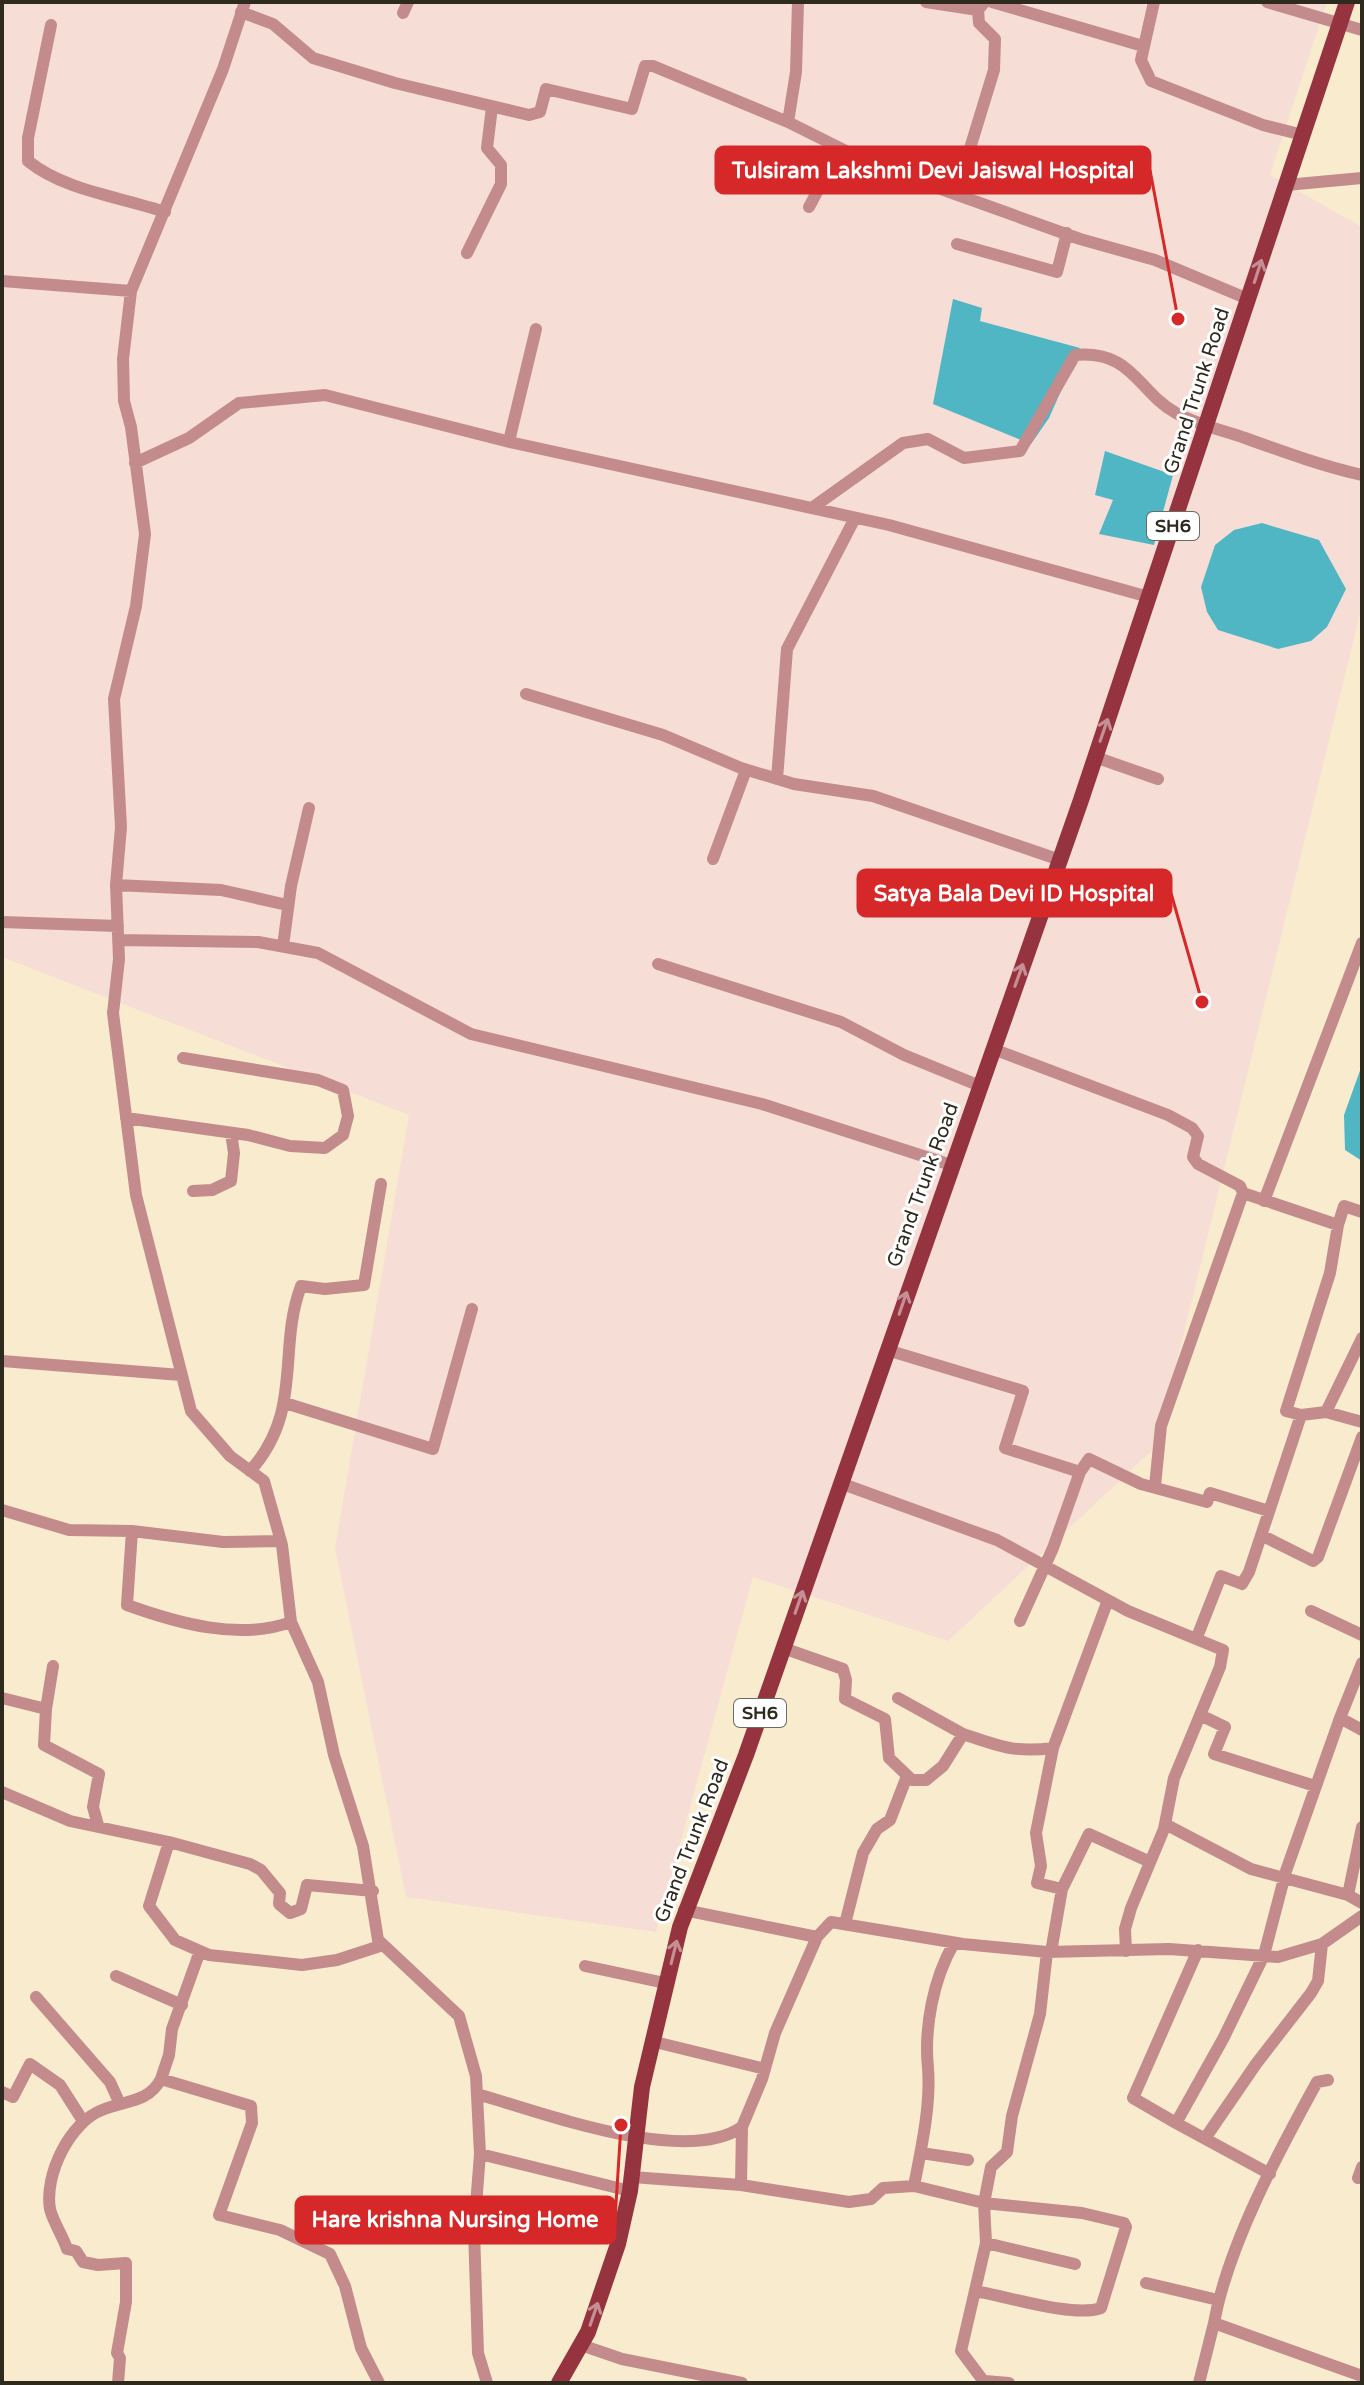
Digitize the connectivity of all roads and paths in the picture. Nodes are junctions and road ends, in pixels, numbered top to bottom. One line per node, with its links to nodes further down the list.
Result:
1 (798, 2): 14 (street)
2 (926, 2): 7 (street)
3 (992, 2): 12 (street)
4 (1154, 2): 12 (street)
5 (1267, 2): 9 (street)
6 (1347, 2): 9 (main road, Grand Trunk Road / SH6)
7 (982, 6): 19 (street)
8 (243, 7): 13 (street); 21 (street)
9 (1340, 23): 11 (street); 15 (main road, Grand Trunk Road / SH6)
10 (51, 25): 21 (street)
11 (1362, 30)
12 (1143, 46): 15 (street)
13 (492, 107): 14 (street); 24 (street)
14 (788, 122): 16 (street)
15 (1303, 135): 18 (main road, Grand Trunk Road / SH6)
16 (840, 149): 19 (street); 20 (street)
17 (1362, 178): 18 (street)
18 (1286, 185): 27 (main road, Grand Trunk Road / SH6, one-way to 18)
19 (956, 194): 22 (street)
20 (809, 207)
21 (165, 212): 26 (street)
22 (1067, 233): 23 (street); 27 (street)
23 (957, 244)
24 (467, 253)
25 (2, 281): 26 (street)
26 (131, 291): 31 (street)
27 (1248, 299): 29 (main road, Grand Trunk Road / SH6)
28 (536, 329): 30 (street)
29 (1206, 426): 32 (street); 33 (street); 35 (main road, Grand Trunk Road / SH6)
30 (509, 441): 31 (street); 33 (street)
31 (135, 463): 44 (street)
32 (1362, 475)
33 (812, 508): 34 (street)
34 (855, 518): 35 (street); 39 (street)
35 (1149, 597): 37 (main road, Grand Trunk Road / SH6, one-way to 35)
36 (526, 694): 38 (street)
37 (1095, 757): 40 (street); 43 (main road, Grand Trunk Road / SH6)
38 (746, 770): 39 (street); 42 (street)
39 (777, 779): 43 (street)
40 (1158, 779)
41 (309, 808): 45 (street)
42 (713, 859)
43 (1060, 860): 52 (main road, Grand Trunk Road / SH6, one-way to 43)
44 (116, 885): 45 (street); 47 (street)
45 (287, 905): 50 (street)
46 (2, 922): 47 (street)
47 (118, 926): 48 (street)
48 (118, 940): 50 (street); 55 (street)
49 (1362, 943): 61 (street)
50 (283, 946): 57 (street)
51 (658, 964): 54 (street)
52 (993, 1049): 54 (main road, Grand Trunk Road / SH6); 60 (street)
53 (183, 1058): 56 (street)
54 (980, 1086): 57 (main road, Grand Trunk Road / SH6)
55 (126, 1118): 56 (street); 68 (street)
56 (231, 1133): 59 (street)
57 (951, 1165): 66 (main road, Grand Trunk Road / SH6, one-way to 57)
58 (381, 1184): 69 (street)
59 (193, 1191)
60 (1243, 1193): 61 (street); 77 (street)
61 (1264, 1201): 63 (street)
62 (1362, 1212): 63 (street)
63 (1338, 1225): 71 (street)
64 (472, 1309): 69 (street)
65 (1362, 1338): 70 (street)
66 (887, 1350): 75 (street); 76 (main road, Grand Trunk Road / SH6)
67 (2, 1361): 68 (street)
68 (181, 1375): 74 (street)
69 (285, 1403): 74 (street)
70 (1326, 1412): 71 (street); 72 (street)
71 (1301, 1415): 79 (street)
72 (1362, 1422)
73 (1362, 1437): 81 (street)
74 (250, 1471): 82 (street)
75 (1080, 1472): 77 (street); 83 (street)
76 (840, 1483): 83 (street); 90 (main road, Grand Trunk Road / SH6, one-way to 76)
77 (1155, 1486): 79 (street)
78 (2, 1510): 80 (street)
79 (1269, 1511): 81 (street)
80 (132, 1531): 82 (street); 87 (street)
81 (1263, 1536): 89 (street)
82 (281, 1541): 87 (street)
83 (1045, 1564): 84 (street); 86 (street)
84 (1108, 1600): 89 (street); 100 (street)
85 (1311, 1611): 88 (street)
86 (1020, 1621)
87 (291, 1622): 111 (street)
88 (1362, 1635)
89 (1197, 1637): 96 (street)
90 (783, 1648): 101 (street); 114 (main road, Grand Trunk Road / SH6)
91 (1362, 1663): 97 (street)
92 (53, 1666): 95 (street)
93 (2, 1698): 95 (street)
94 (898, 1698): 99 (street)
95 (46, 1709): 105 (street)
96 (1200, 1715): 102 (street); 104 (street)
97 (1340, 1718): 98 (street); 102 (street)
98 (1362, 1730)
99 (963, 1734): 100 (street); 101 (street)
100 (1053, 1748): 110 (street)
101 (907, 1776): 116 (street)
102 (1315, 1786): 109 (street)
103 (2, 1792): 105 (street)
104 (1165, 1824): 108 (street); 109 (street)
105 (98, 1825): 107 (street)
106 (1362, 1827): 112 (street)
107 (169, 1842): 111 (street); 122 (street)
108 (1148, 1861): 110 (street); 123 (street)
109 (1284, 1877): 112 (street); 125 (street)
110 (1062, 1889): 124 (street)
111 (373, 1891): 120 (street)
112 (1348, 1895): 113 (street)
113 (1362, 1903)
114 (684, 1910): 117 (street); 128 (main road, Grand Trunk Road / SH6, one-way to 114)
115 (1362, 1916): 119 (street)
116 (845, 1924): 117 (street); 118 (street)
117 (817, 1937): 132 (street)
118 (954, 1943): 124 (street); 143 (street)
119 (1322, 1944): 125 (street); 141 (street)
120 (383, 1945): 122 (street); 136 (street)
121 (1198, 1950): 123 (street); 125 (street); 139 (street)
122 (200, 1951): 130 (street)
123 (1126, 1951): 124 (street)
124 (1049, 1952): 150 (street)
125 (1264, 1955): 139 (street)
126 (585, 1966): 128 (street)
127 (116, 1976): 130 (street)
128 (665, 1983): 131 (main road, Grand Trunk Road / SH6)
129 (36, 1997): 137 (street)
130 (182, 2005): 133 (street)
131 (651, 2041): 132 (street); 142 (main road, Grand Trunk Road / SH6)
132 (765, 2069): 140 (street)
133 (161, 2079): 137 (street); 161 (street)
134 (1328, 2080): 146 (street)
135 (2, 2092): 138 (street)
136 (477, 2094): 142 (street); 144 (street)
137 (120, 2104): 138 (street)
138 (83, 2121): 160 (street)
139 (1176, 2123): 141 (street)
140 (742, 2127): 142 (street); 148 (street)
141 (1206, 2137): 146 (street)
142 (636, 2138): 147 (main road, Grand Trunk Road / SH6)
143 (921, 2153): 145 (street); 149 (street)
144 (480, 2154): 147 (street); 162 (street)
145 (968, 2160)
146 (1270, 2174): 155 (street)
147 (631, 2184): 148 (street); 157 (main road, Grand Trunk Road / SH6, one-way to 147)
148 (741, 2185): 149 (street)
149 (914, 2186): 150 (street)
150 (984, 2203): 151 (street); 154 (street)
151 (986, 2243): 152 (street); 154 (street)
152 (1075, 2264)
153 (1146, 2283): 155 (street)
154 (975, 2291): 159 (street)
155 (1218, 2300): 156 (street)
156 (1214, 2323): 158 (street); 166 (street)
157 (581, 2345): 163 (main road, Grand Trunk Road / SH6); 164 (street)
158 (1362, 2376)
159 (985, 2382): 165 (street)
160 (118, 2383)
161 (379, 2383)
162 (487, 2383)
163 (559, 2383)
164 (742, 2383)
165 (1009, 2383)
166 (1199, 2383)

